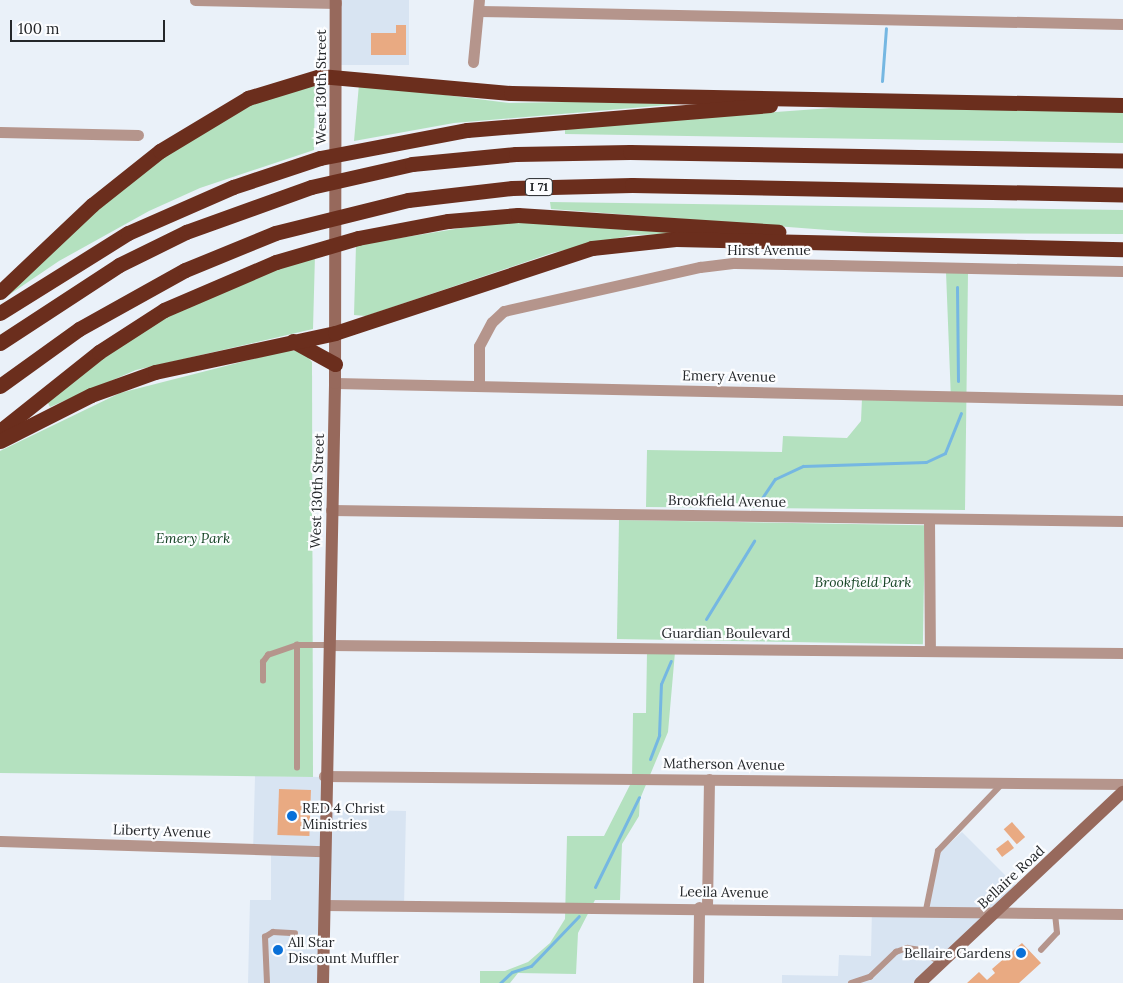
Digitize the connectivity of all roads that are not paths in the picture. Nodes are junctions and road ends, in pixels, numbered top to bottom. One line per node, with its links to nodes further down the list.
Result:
1 (195, 0): 2 (street)
2 (336, 1): 6 (main road, West 130th Street)
3 (479, 6): 4 (street); 5 (street)
4 (1123, 24)
5 (474, 62)
6 (336, 75): 7 (highway); 18 (highway); 20 (main road, West 130th Street)
7 (823, 100): 8 (highway); 19 (highway)
8 (1123, 105)
9 (0, 132): 10 (street)
10 (138, 136)
11 (1123, 160): 22 (highway)
12 (1123, 194): 25 (highway, I 71)
13 (1123, 241): 15 (highway)
14 (926, 243): 15 (highway); 20 (highway); 28 (highway)
15 (1047, 245): 16 (highway)
16 (1123, 249)
17 (1123, 271): 26 (street, Hirst Avenue)
18 (0, 292)
19 (0, 313)
20 (335, 333): 21 (highway); 23 (main road, West 130th Street)
21 (293, 341): 23 (highway); 29 (highway)
22 (0, 343)
23 (335, 364): 24 (main road, West 130th Street)
24 (335, 383): 26 (street, Emery Avenue); 30 (main road, West 130th Street)
25 (0, 386)
26 (479, 386): 27 (street, Emery Avenue)
27 (1123, 400)
28 (0, 431)
29 (0, 441)
30 (331, 510): 31 (street, Brookfield Avenue); 33 (main road, West 130th Street)
31 (929, 519): 32 (street, Brookfield Avenue); 35 (street)
32 (1123, 521)
33 (329, 644): 34 (lane); 35 (street, Guardian Boulevard); 39 (main road, West 130th Street)
34 (297, 645): 37 (lane); 38 (lane)
35 (930, 649): 36 (street, Guardian Boulevard)
36 (1123, 653)
37 (263, 681)
38 (297, 768)
39 (324, 776): 40 (street, Matherson Avenue); 45 (main road, West 130th Street)
40 (708, 779): 41 (street, Matherson Avenue); 47 (street)
41 (1003, 782): 42 (street, Matherson Avenue); 48 (lane)
42 (1123, 784)
43 (1123, 792): 49 (main road, Bellaire Road)
44 (0, 841): 45 (street, Liberty Avenue)
45 (324, 851): 46 (main road, West 130th Street)
46 (324, 905): 47 (street, Leeila Avenue); 56 (main road, West 130th Street)
47 (703, 907): 48 (street, Leeila Avenue); 57 (street)
48 (926, 910): 49 (street, Leeila Avenue)
49 (996, 912): 50 (street, Leeila Avenue); 54 (main road, Bellaire Road)
50 (1055, 913): 51 (street, Leeila Avenue); 53 (lane)
51 (1123, 914)
52 (296, 933): 55 (lane)
53 (1041, 950)
54 (941, 963): 58 (lane); 59 (main road, Bellaire Road)
55 (267, 983)
56 (323, 983)
57 (698, 983)
58 (851, 983)
59 (920, 983)

